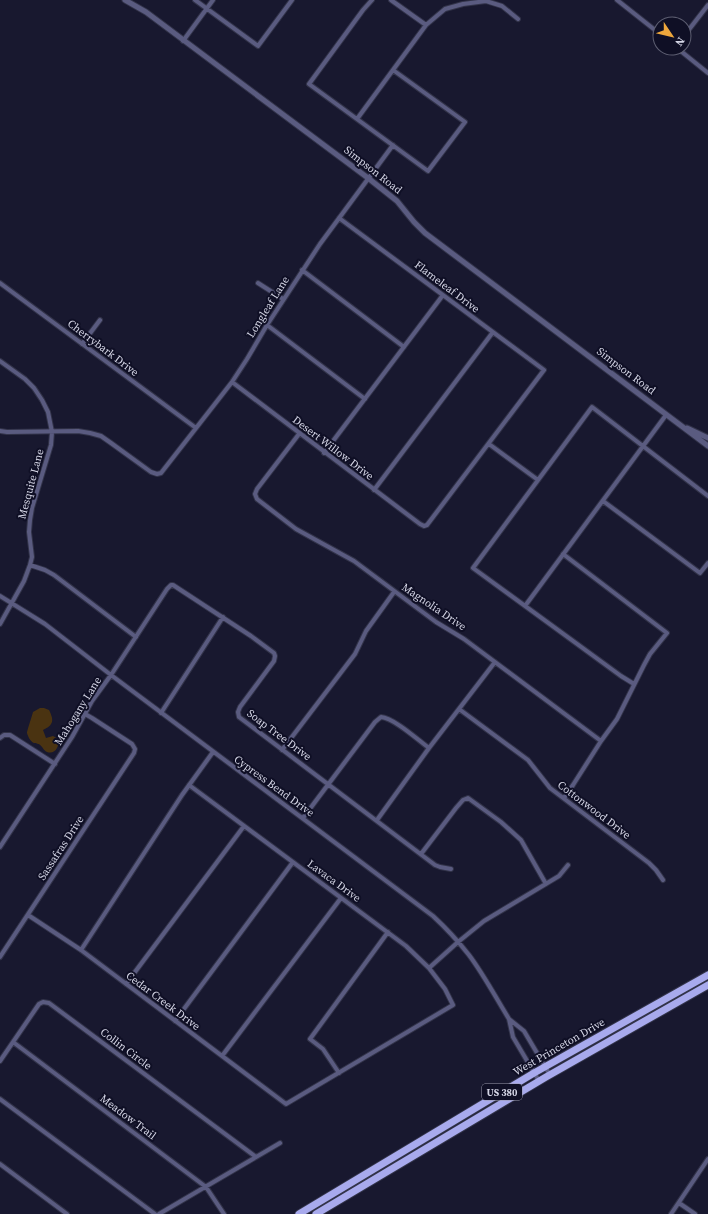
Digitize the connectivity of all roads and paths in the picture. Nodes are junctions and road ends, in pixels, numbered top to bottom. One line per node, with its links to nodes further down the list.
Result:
1 (125, 0): 14 (street, Simpson Road)
2 (195, 0): 9 (street)
3 (213, 0): 9 (street)
4 (292, 0): 9 (street)
5 (372, 0): 18 (street)
6 (391, 0): 11 (street)
7 (620, 1): 13 (street)
8 (708, 5): 12 (street)
9 (207, 9): 14 (street)
10 (518, 19): 11 (street)
11 (426, 25): 16 (street)
12 (692, 26)
13 (652, 27)
14 (183, 41): 20 (street, Simpson Road)
15 (687, 56): 17 (street)
16 (393, 70): 18 (street); 19 (street)
17 (708, 73)
18 (357, 119): 19 (street)
19 (393, 145): 20 (street, Longleaf Lane)
20 (368, 178): 21 (street, Longleaf Lane); 35 (street, Simpson Road)
21 (339, 218): 22 (street, Longleaf Lane); 25 (street, Flameleaf Drive)
22 (302, 270): 26 (street, Longleaf Lane); 31 (street)
23 (0, 283): 30 (street, Cherrybark Drive)
24 (258, 283): 26 (street)
25 (443, 295): 29 (street, Flameleaf Drive); 31 (street)
26 (283, 299): 28 (street, Longleaf Lane)
27 (100, 320): 30 (street)
28 (267, 325): 33 (street, Longleaf Lane); 34 (street)
29 (493, 332): 42 (street, Flameleaf Drive); 47 (street)
30 (82, 344): 37 (street, Cherrybark Drive)
31 (404, 347): 34 (street)
32 (0, 361): 39 (street, Mesquite Lane)
33 (232, 382): 37 (street, Longleaf Lane); 40 (street, Desert Willow Drive)
34 (365, 399): 45 (street)
35 (666, 415): 36 (street, Simpson Road); 43 (street)
36 (677, 423): 41 (street, Simpson Road); 44 (street, Simpson Road)
37 (196, 428): 39 (street, Longleaf Lane)
38 (0, 431): 39 (street)
39 (52, 432): 52 (street, Mesquite Lane)
40 (299, 434): 45 (street, Desert Willow Drive); 54 (street, Magnolia Drive)
41 (708, 438)
42 (489, 444): 46 (street); 47 (street, Desert Willow Drive)
43 (643, 446): 46 (street); 48 (street); 49 (street)
44 (708, 446)
45 (324, 453): 47 (street, Desert Willow Drive)
46 (538, 480): 57 (street)
47 (374, 490)
48 (708, 496)
49 (603, 501): 50 (street); 51 (street)
50 (563, 554): 57 (street); 63 (street)
51 (708, 563)
52 (30, 565): 56 (street, Mesquite Lane); 60 (street)
53 (171, 585): 58 (street, Soap Tree Drive); 60 (street, Mahogany Lane)
54 (394, 592): 61 (street, Magnolia Drive); 70 (street)
55 (0, 596): 56 (street, Cypress Bend Drive)
56 (11, 603): 59 (street, Mesquite Lane); 62 (street, Cypress Bend Drive)
57 (525, 606): 63 (street)
58 (223, 617): 65 (street); 70 (street, Soap Tree Drive)
59 (0, 624)
60 (136, 637): 62 (street, Mahogany Lane)
61 (495, 662): 64 (street); 68 (street, Magnolia Drive)
62 (111, 676): 65 (street, Cypress Bend Drive); 66 (street, Mahogany Lane)
63 (634, 684): 68 (street)
64 (459, 709): 69 (street); 75 (street, Cottonwood Drive)
65 (160, 713): 71 (street, Cypress Bend Drive)
66 (85, 714): 72 (street, Mahogany Lane); 87 (street, Sassafras Drive)
67 (2, 736): 72 (street)
68 (601, 741): 75 (street)
69 (429, 748): 74 (street); 77 (street)
70 (282, 750): 74 (street, Soap Tree Drive)
71 (213, 752): 73 (street); 76 (street, Cypress Bend Drive)
72 (54, 764): 79 (street, Mahogany Lane)
73 (189, 785): 78 (street, Lavaca Drive); 90 (street)
74 (329, 785): 76 (street); 77 (street, Soap Tree Drive)
75 (564, 798): 84 (street, Cottonwood Drive)
76 (303, 818): 89 (street, Cypress Bend Drive)
77 (377, 820): 80 (street, Soap Tree Drive)
78 (244, 826): 81 (street, Lavaca Drive); 94 (street)
79 (0, 847)
80 (422, 854): 83 (street, Soap Tree Drive); 85 (street)
81 (292, 862): 86 (street, Lavaca Drive); 97 (street)
82 (568, 865): 85 (street)
83 (451, 869)
84 (663, 880)
85 (546, 884): 89 (street)
86 (341, 898): 88 (street, Lavaca Drive); 99 (street)
87 (28, 915): 90 (street, Cedar Creek Drive); 91 (street, Sassafras Drive)
88 (388, 932): 92 (street, Lavaca Drive); 102 (street)
89 (458, 942): 92 (street); 96 (street, Cypress Bend Drive)
90 (81, 950): 94 (street, Cedar Creek Drive)
91 (0, 957)
92 (429, 968): 102 (street, Lavaca Drive)
93 (708, 975): 101 (highway, West Princeton Drive / US 380)
94 (126, 984): 97 (street, Cedar Creek Drive)
95 (708, 985): 104 (highway, West Princeton Drive / US 380)
96 (509, 1019): 101 (street, Cypress Bend Drive); 103 (street, Cypress Bend Drive)
97 (175, 1021): 99 (street, Cedar Creek Drive)
98 (13, 1042): 100 (street, Collin Circle); 108 (street, Collin Circle); 111 (street, Meadow Trail)
99 (222, 1056): 102 (street, Cedar Creek Drive)
100 (0, 1061)
101 (545, 1067): 103 (highway, West Princeton Drive / US 380); 104 (street, Cypress Bend Drive)
102 (339, 1073)
103 (534, 1073): 105 (street, Cypress Bend Drive); 116 (highway, West Princeton Drive / US 380)
104 (550, 1075): 105 (highway, West Princeton Drive / US 380)
105 (539, 1081): 117 (highway, West Princeton Drive / US 380)
106 (0, 1099): 114 (street)
107 (280, 1143): 108 (street)
108 (256, 1157): 111 (street)
109 (708, 1159): 112 (street)
110 (0, 1164): 113 (street)
111 (206, 1187): 114 (street); 115 (street, Meadow Trail)
112 (679, 1203): 118 (street); 119 (street)
113 (67, 1214)
114 (157, 1214)
115 (224, 1214)
116 (299, 1214)
117 (316, 1214)
118 (671, 1214)
119 (695, 1214)

